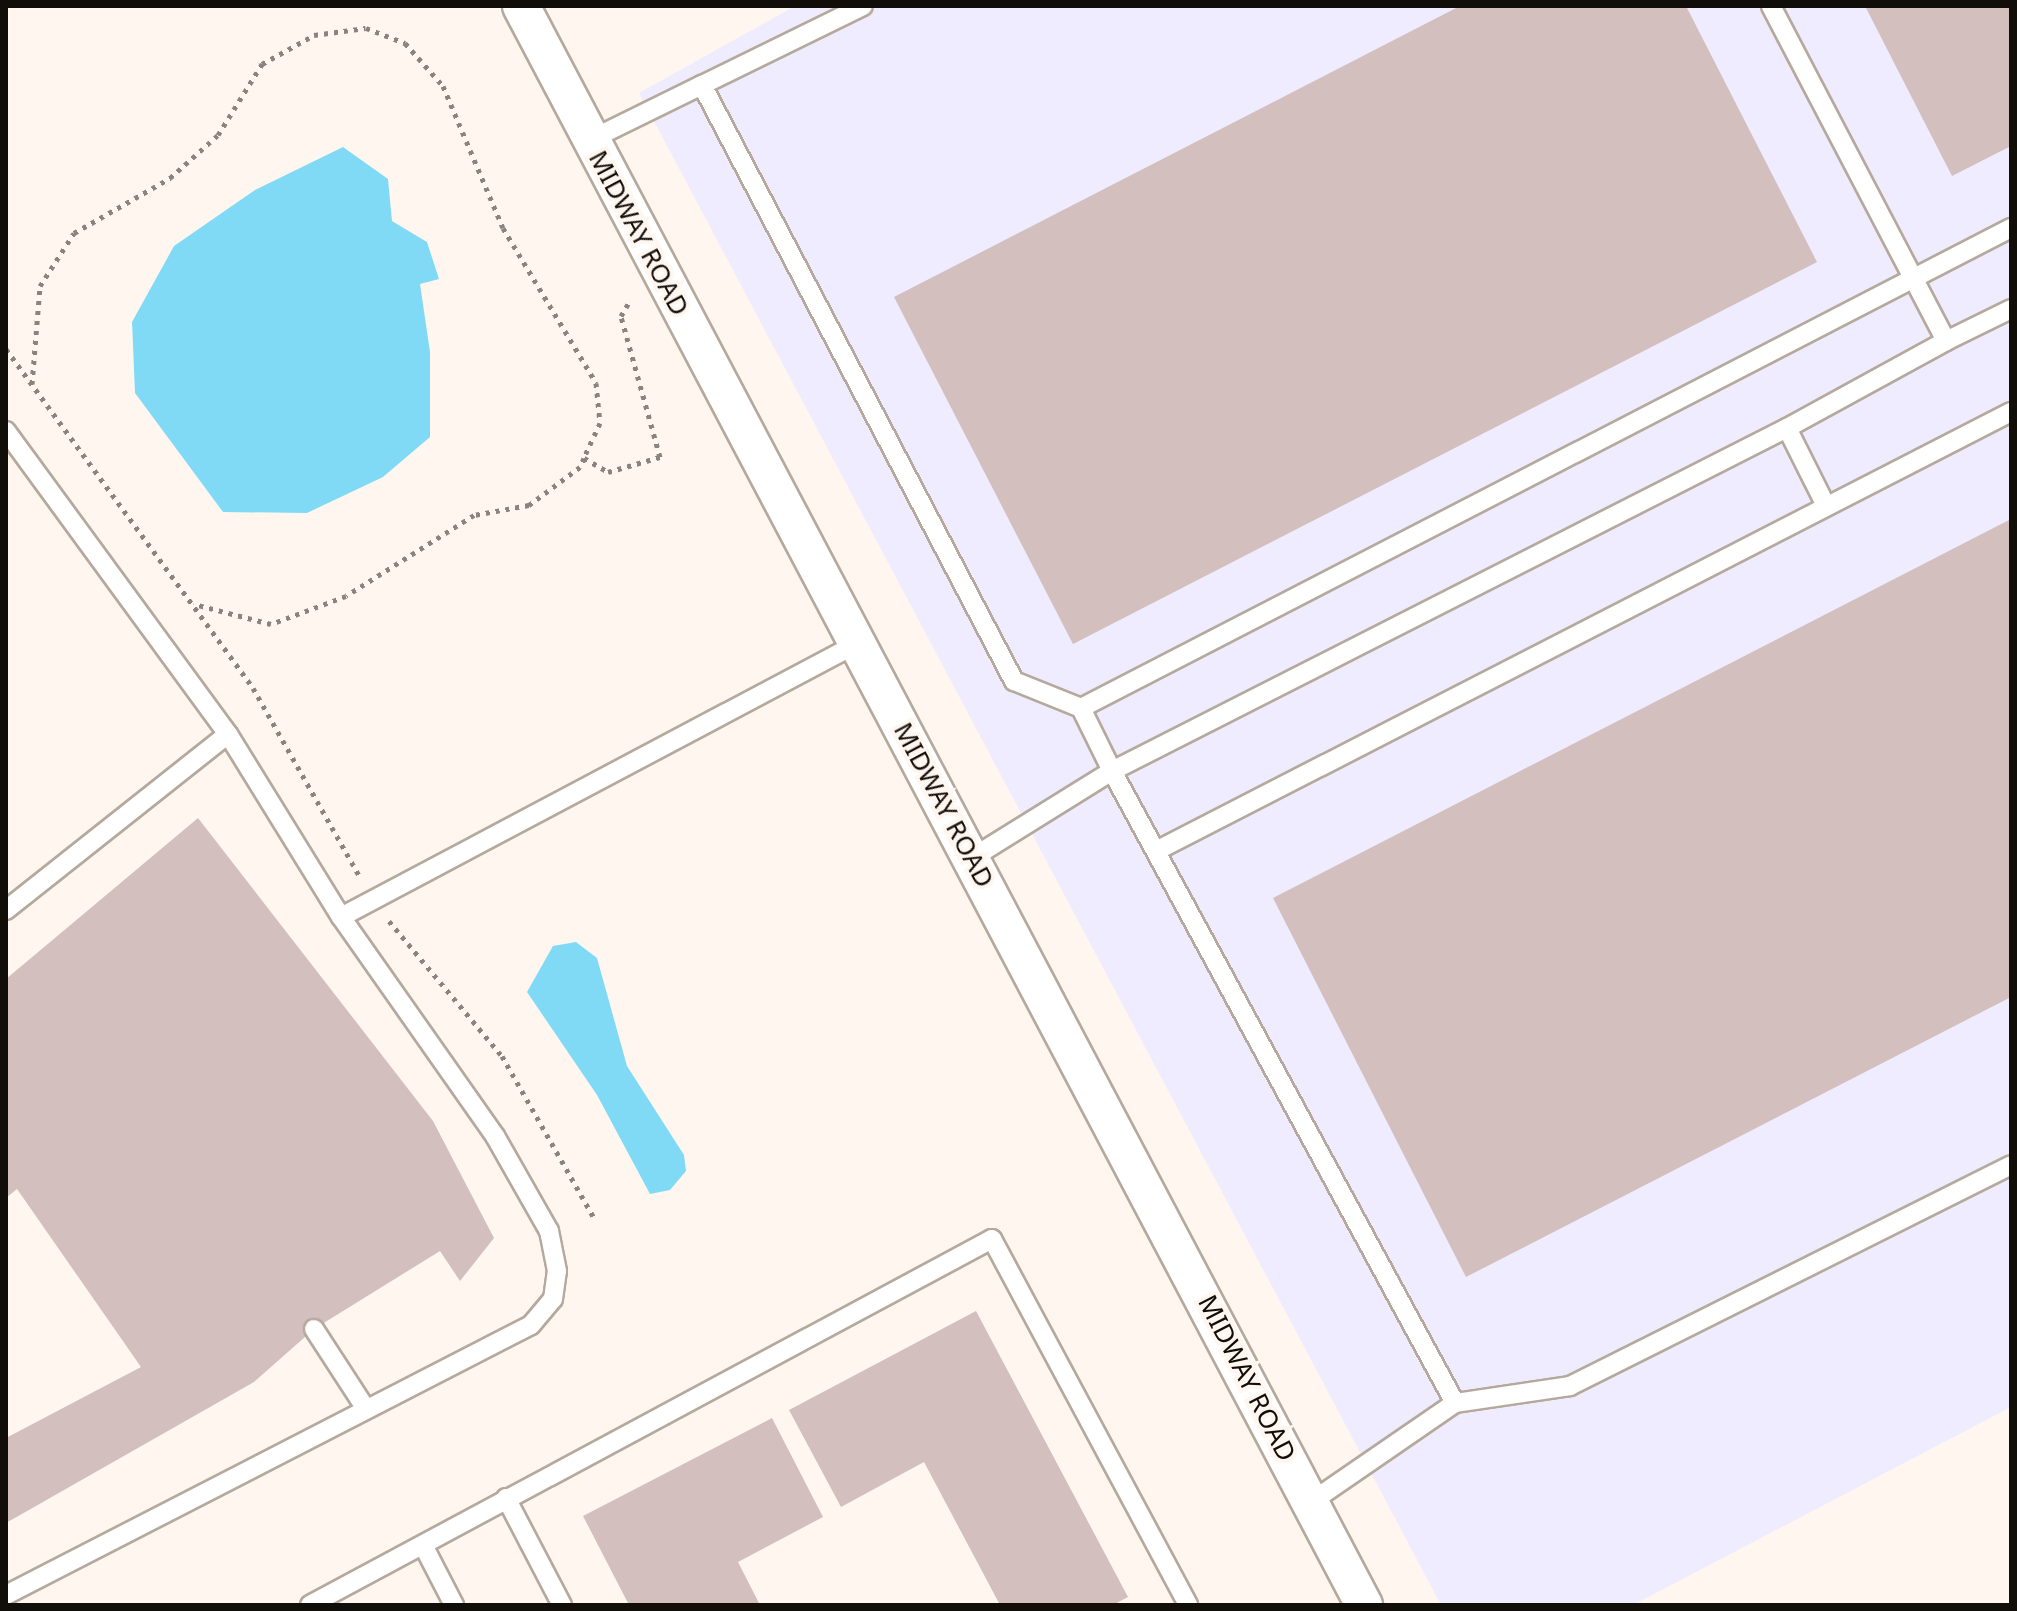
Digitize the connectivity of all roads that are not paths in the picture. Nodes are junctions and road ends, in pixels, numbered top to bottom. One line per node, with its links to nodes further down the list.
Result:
1 (521, 6): 5 (street, MIDWAY ROAD)
2 (863, 6): 4 (lane)
3 (1771, 6): 7 (lane)
4 (702, 85): 5 (lane); 15 (lane)
5 (590, 140): 14 (street, MIDWAY ROAD)
6 (2011, 228): 7 (lane)
7 (1913, 278): 9 (lane); 15 (lane)
8 (2011, 309): 9 (lane)
9 (1946, 341): 11 (lane)
10 (2011, 412): 13 (lane)
11 (1787, 428): 13 (lane); 17 (lane)
12 (6, 431): 16 (lane)
13 (1826, 506): 18 (lane)
14 (858, 643): 19 (street, MIDWAY ROAD); 21 (lane)
15 (1081, 708): 17 (lane)
16 (228, 734): 20 (lane); 21 (lane)
17 (1112, 771): 18 (lane); 19 (lane)
18 (1156, 851): 24 (lane)
19 (972, 858): 27 (street, MIDWAY ROAD)
20 (6, 910)
21 (341, 917): 25 (lane)
22 (2011, 1165): 24 (lane)
23 (314, 1329): 25 (lane)
24 (1455, 1403): 27 (lane)
25 (366, 1409): 29 (lane)
26 (506, 1498): 28 (lane); 32 (lane); 33 (lane)
27 (1311, 1502): 34 (street, MIDWAY ROAD)
28 (423, 1545): 30 (lane); 31 (lane)
29 (6, 1595)
30 (310, 1605)
31 (454, 1605)
32 (562, 1605)
33 (1188, 1605)
34 (1364, 1605)

